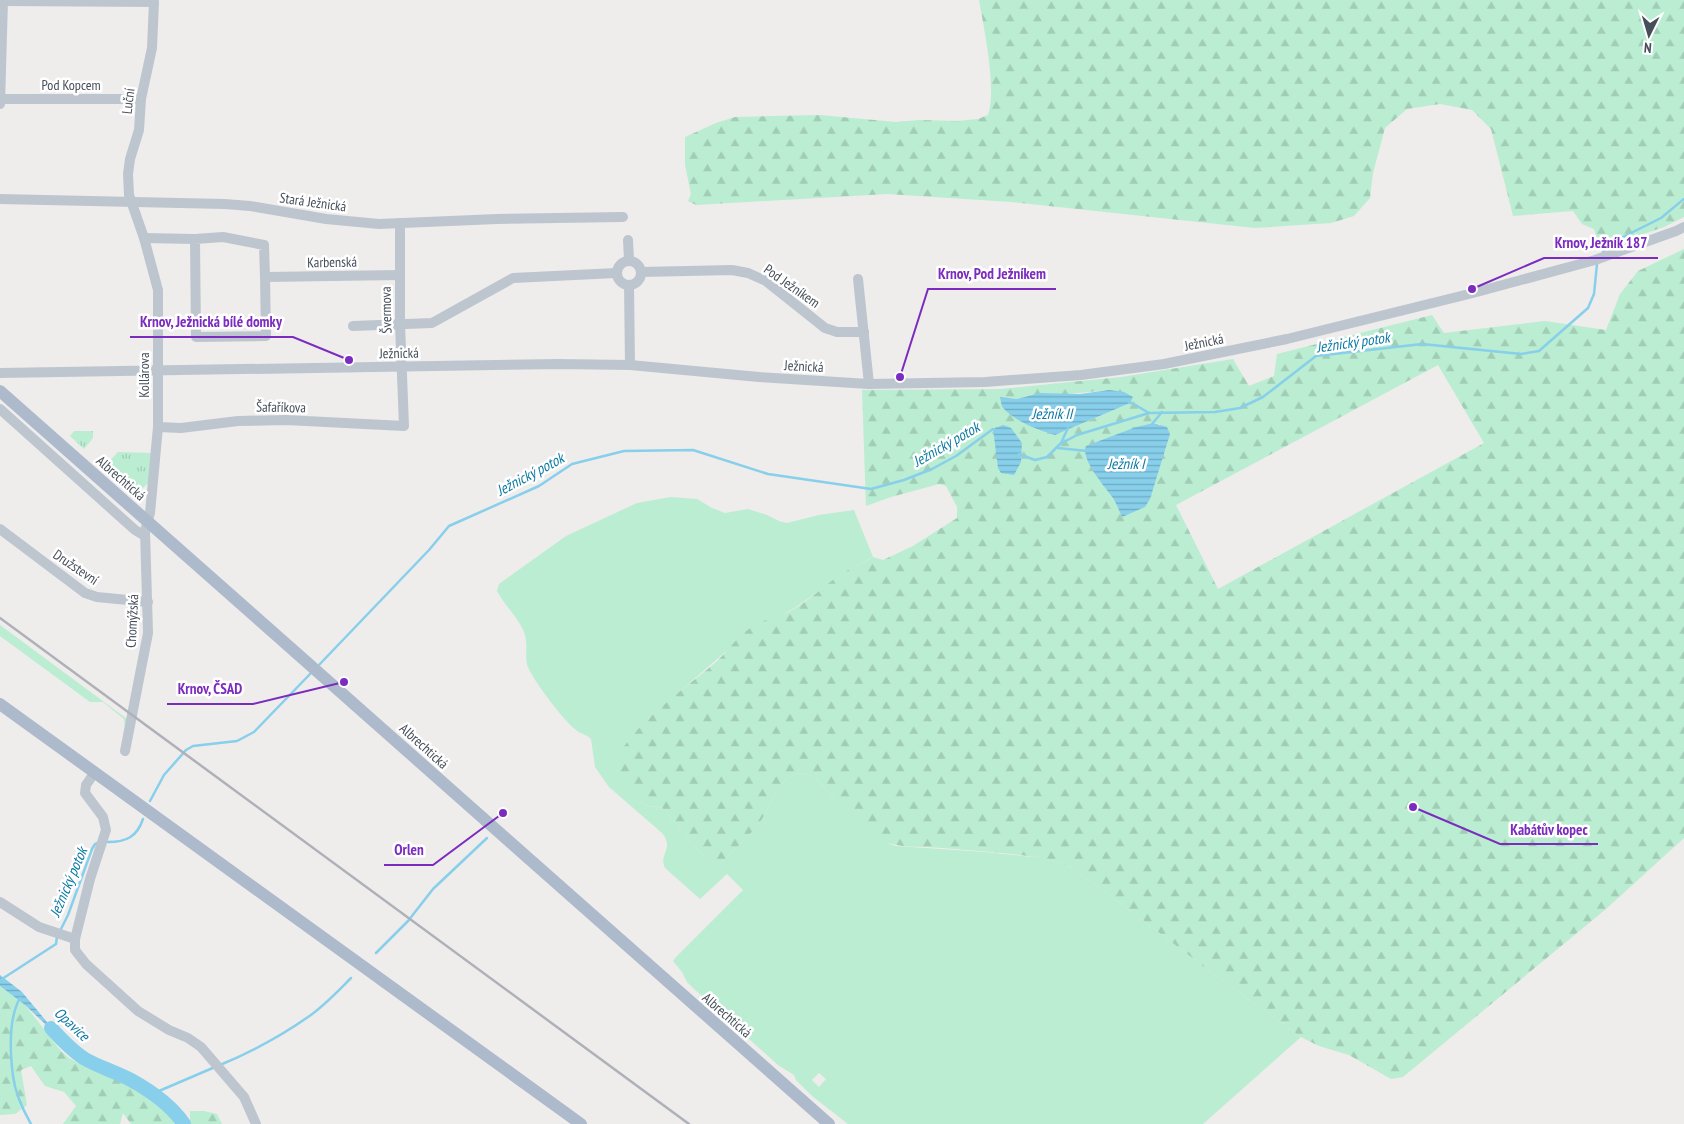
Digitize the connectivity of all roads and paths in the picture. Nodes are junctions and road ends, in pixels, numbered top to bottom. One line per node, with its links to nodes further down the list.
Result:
1 (2, 0): 2 (street); 3 (street, Luční)
2 (0, 99): 3 (street, Pod Kopcem); 4 (street)
3 (141, 99): 6 (street, Luční)
4 (0, 104)
5 (0, 199): 6 (street, Stará Ježnická)
6 (132, 202): 8 (street, Stará Ježnická); 10 (street, Kollárova)
7 (623, 217): 8 (street, Stará Ježnická)
8 (400, 223): 16 (street, Švermova)
9 (1684, 227): 27 (street, Ježnická)
10 (144, 238): 11 (street); 25 (street, Kollárova)
11 (195, 239): 17 (street); 17 (street)
12 (628, 240): 13 (street)
13 (629, 260): 14 (street); 15 (street)
14 (641, 272): 19 (street); 22 (street, Pod Ježníkem)
15 (616, 273): 19 (street); 20 (street)
16 (400, 275): 17 (street, Karbenská); 20 (street, Švermova)
17 (265, 277)
18 (858, 279): 22 (street)
19 (629, 285): 23 (street)
20 (400, 324): 21 (street); 24 (street, Švermova)
21 (353, 326)
22 (864, 332): 27 (street)
23 (630, 365): 24 (street, Ježnická); 27 (street, Ježnická)
24 (402, 366): 25 (street, Ježnická); 30 (street, Švermova)
25 (158, 370): 26 (street, Ježnická); 31 (street, Kollárova)
26 (0, 373)
27 (869, 384)
28 (0, 391): 32 (main road, Albrechtická)
29 (0, 409): 34 (street)
30 (404, 426): 31 (street, Šafaříkova)
31 (158, 428): 32 (street, Kollárova)
32 (147, 521): 34 (street, Chomýžská); 43 (main road, Albrechtická)
33 (0, 529): 35 (street, Družstevní)
34 (145, 536): 35 (street, Chomýžská)
35 (148, 602): 37 (street, Chomýžská)
36 (0, 704): 38 (main road)
37 (125, 751)
38 (95, 772): 40 (street); 42 (main road)
39 (0, 902): 40 (street)
40 (75, 939): 41 (street)
41 (256, 1124)
42 (580, 1124)
43 (829, 1124)

